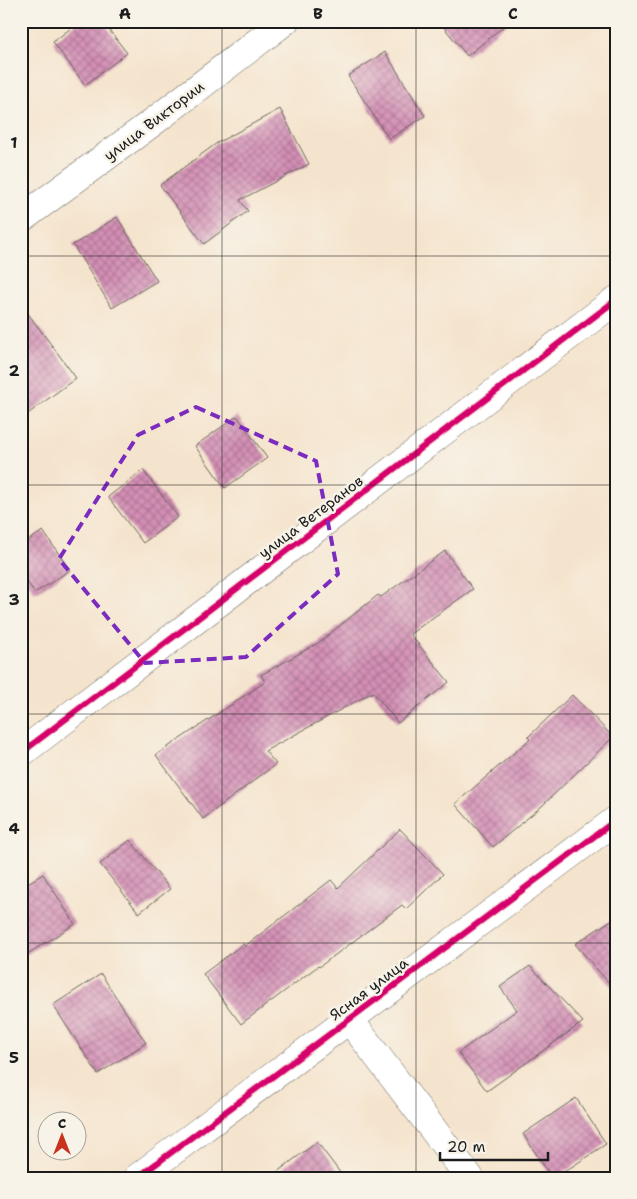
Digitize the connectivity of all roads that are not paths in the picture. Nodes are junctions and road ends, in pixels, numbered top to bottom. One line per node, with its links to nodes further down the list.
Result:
1 (285, 21): 2 (street, улица Виктории)
2 (21, 219)
3 (616, 300): 4 (street, улица Ветеранов)
4 (21, 753)
5 (616, 820): 6 (street, Ясная улица)
6 (349, 1020): 7 (street, Ясная улица); 8 (street)
7 (137, 1178)
8 (470, 1178)

